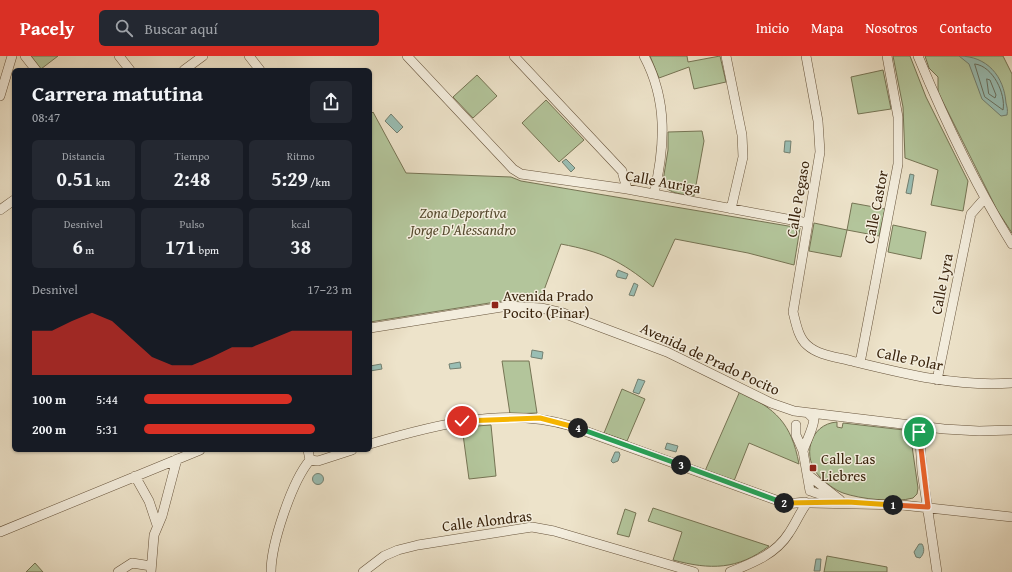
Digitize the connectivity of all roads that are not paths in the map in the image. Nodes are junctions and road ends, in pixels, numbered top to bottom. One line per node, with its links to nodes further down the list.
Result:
1 (12, 56): 17 (street)
2 (25, 56): 13 (street)
3 (119, 56): 14 (street)
4 (203, 56): 15 (street)
5 (249, 56): 16 (street)
6 (408, 56): 18 (street, Calle Auriga)
7 (514, 56): 18 (street)
8 (644, 56): 19 (street)
9 (726, 56): 22 (street)
10 (806, 56): 24 (street, Calle Pegaso)
11 (887, 56): 28 (street, Calle Castor)
12 (918, 56): 20 (street)
13 (34, 68)
14 (128, 68)
15 (187, 68)
16 (258, 68)
17 (0, 96)
18 (627, 189): 19 (street, Calle Auriga)
19 (654, 194): 22 (street, Calle Auriga)
20 (985, 198): 25 (street); 29 (street, Calle Lyra)
21 (12, 201): 23 (street)
22 (731, 209): 24 (street, Calle Auriga)
23 (0, 210)
24 (808, 223): 27 (street, Calle Pegaso)
25 (1012, 244)
26 (372, 328): 31 (street, Avenida de Prado Pocito)
27 (806, 345): 28 (street, Calle Polar)
28 (860, 363): 29 (street, Calle Polar)
29 (937, 380): 30 (street, Calle Polar)
30 (1012, 384)
31 (807, 414): 32 (street, Avenida de Prado Pocito); 33 (street); 34 (street)
32 (834, 416): 34 (street); 35 (street, Avenida de Prado Pocito)
33 (796, 426): 34 (street); 38 (street)
34 (812, 427): 38 (street)
35 (919, 427): 36 (street, Avenida de Prado Pocito); 52 (street)
36 (1012, 430)
37 (372, 443): 50 (street)
38 (803, 451): 44 (street)
39 (195, 452): 42 (street)
40 (308, 452): 43 (street)
41 (346, 452): 43 (street)
42 (177, 459): 45 (street); 51 (street)
43 (310, 460): 61 (street)
44 (808, 474): 46 (street); 47 (street)
45 (134, 476): 49 (street); 56 (street)
46 (811, 492): 47 (street); 48 (street)
47 (844, 501): 48 (street); 52 (street)
48 (808, 503): 50 (street); 54 (street)
49 (151, 504): 51 (street); 55 (street)
50 (787, 504): 54 (street)
51 (164, 505): 55 (street)
52 (928, 507): 53 (street); 64 (street)
53 (1012, 517)
54 (796, 521): 58 (street)
55 (157, 525): 57 (street)
56 (0, 532)
57 (151, 569): 60 (street)
58 (742, 570): 63 (street)
59 (690, 571): 62 (street, Calle Alondras)
60 (118, 572)
61 (270, 572)
62 (363, 572)
63 (730, 572)
64 (937, 572)

